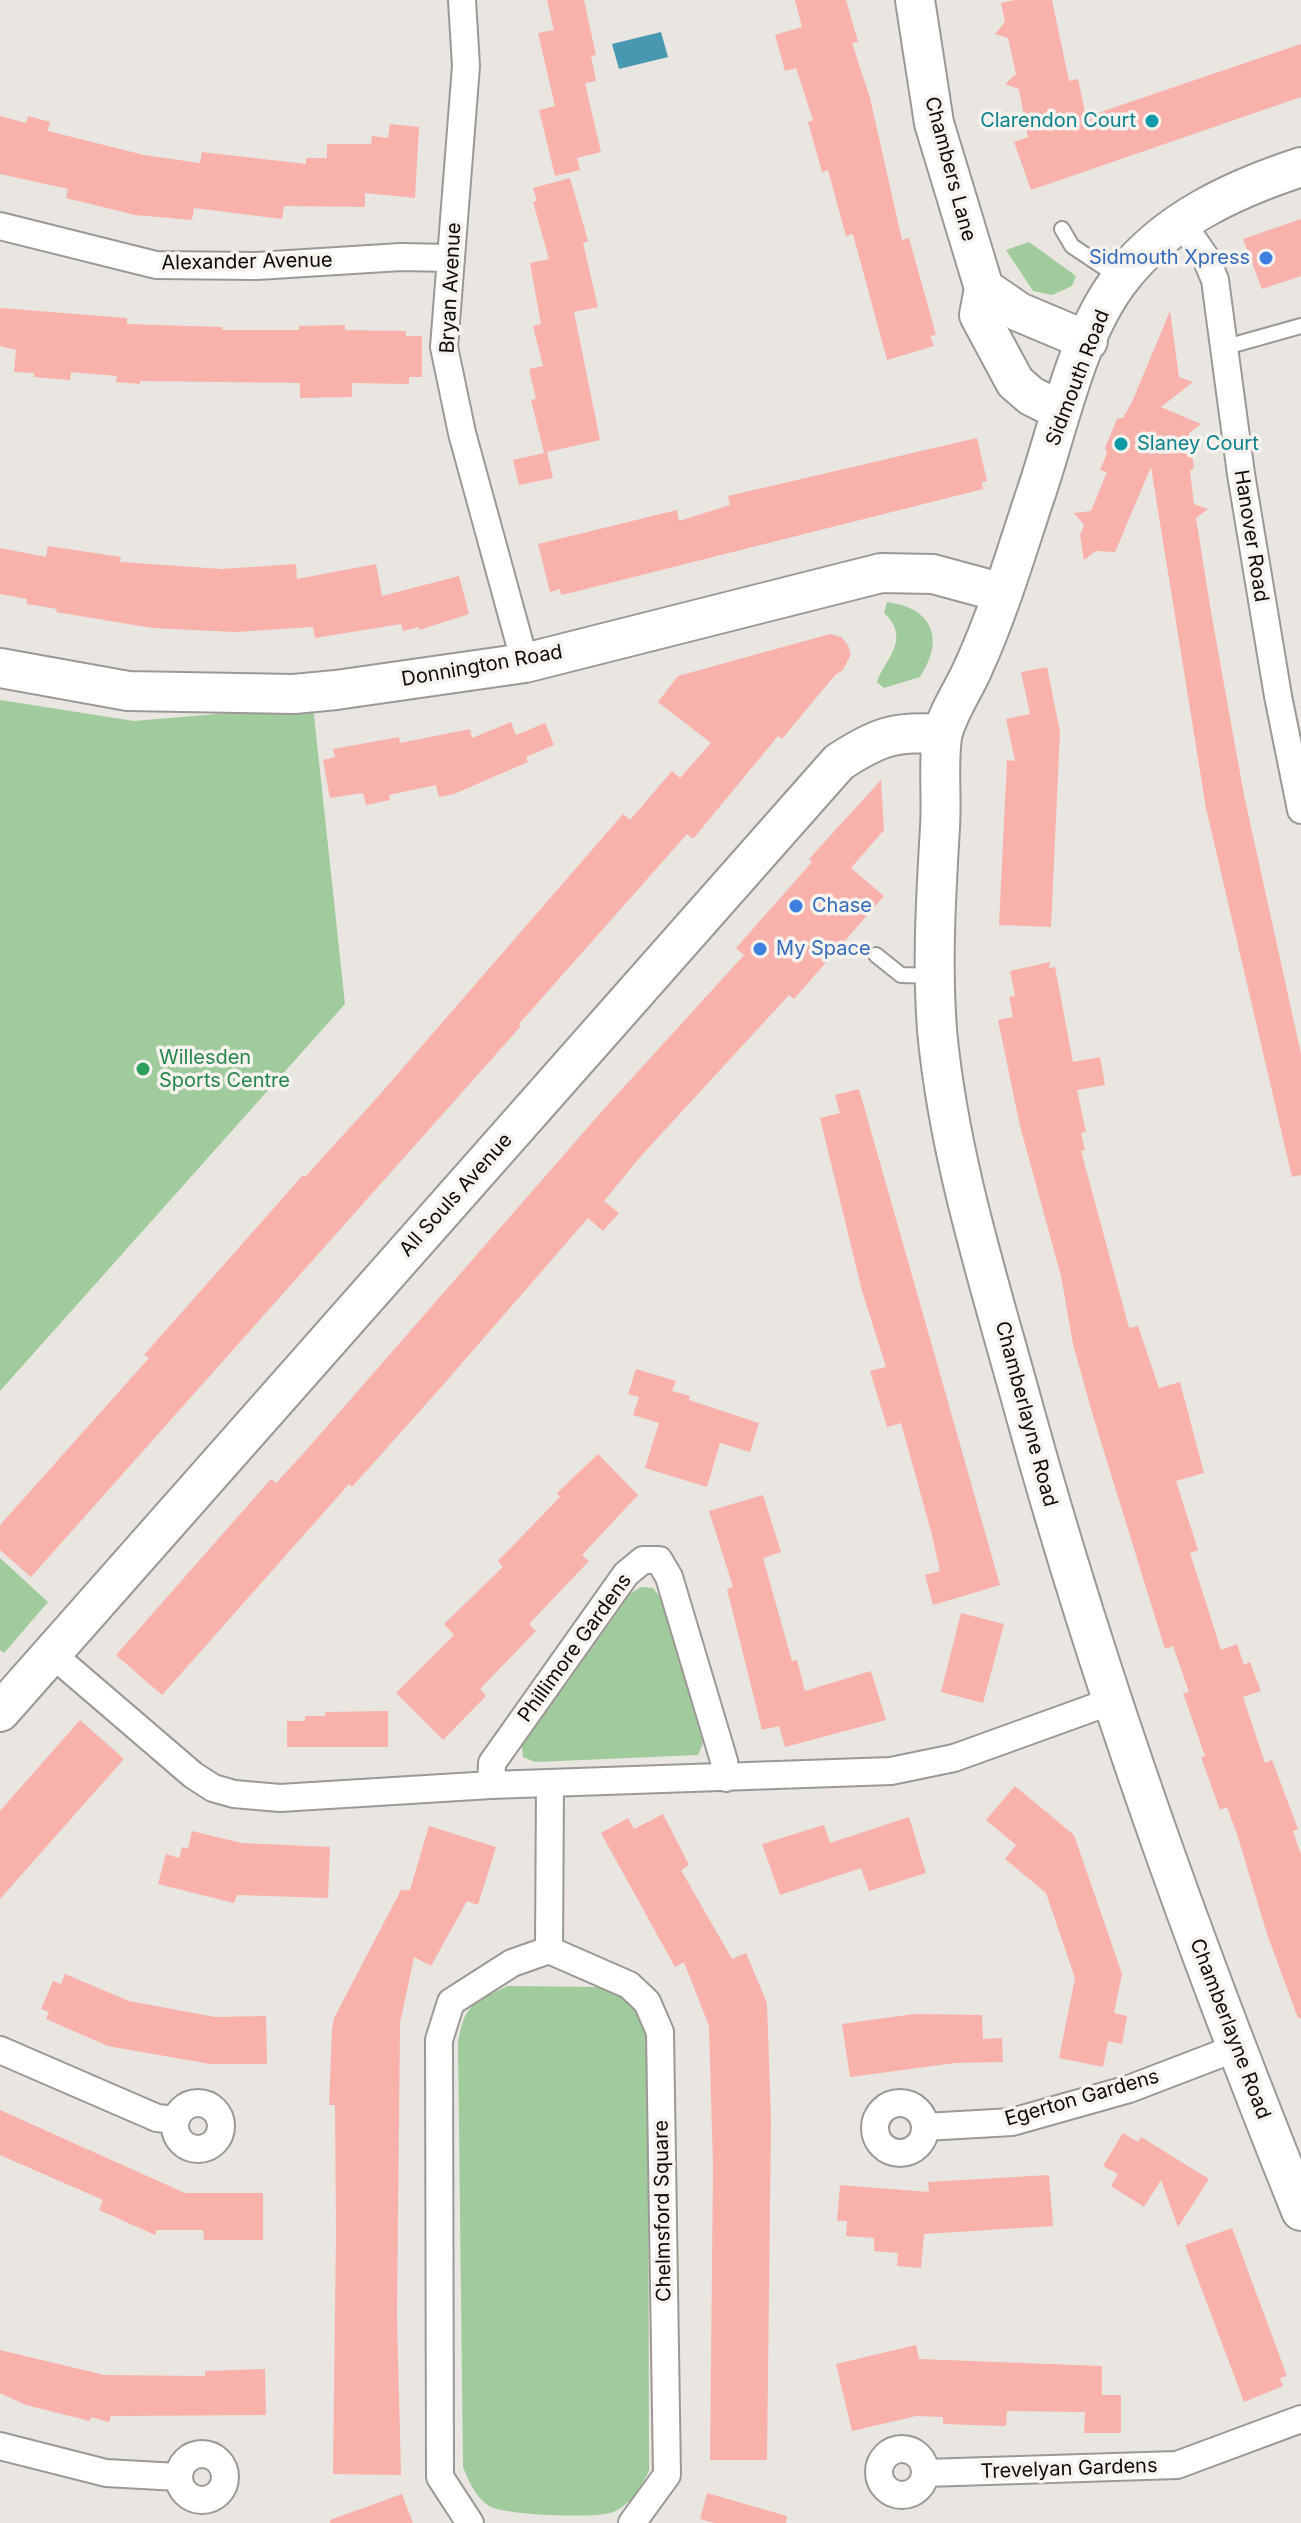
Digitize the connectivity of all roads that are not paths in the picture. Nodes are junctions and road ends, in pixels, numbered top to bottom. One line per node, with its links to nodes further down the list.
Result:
1 (462, 0): 7 (street, Bryan Avenue)
2 (915, 0): 9 (street, Chambers Lane)
3 (1301, 167): 4 (street, Sidmouth Road)
4 (1181, 222): 8 (street, Sidmouth Road); 14 (street, Hanover Road)
5 (0, 226): 7 (street, Alexander Avenue)
6 (1062, 229): 8 (lane)
7 (451, 258): 17 (street, Bryan Avenue)
8 (1120, 278): 12 (street, Sidmouth Road)
9 (984, 288): 10 (street); 13 (street, Chambers Lane)
10 (1019, 312): 12 (street); 13 (street)
11 (1301, 326): 14 (lane)
12 (1088, 341): 15 (street, Sidmouth Road)
13 (993, 342): 15 (street, Chambers Lane)
14 (1226, 347): 20 (street, Hanover Road)
15 (1061, 411): 16 (street, Sidmouth Road)
16 (1003, 593): 17 (street, Donnington Road); 19 (street, Chamberlayne Road)
17 (525, 663): 18 (street, Donnington Road)
18 (0, 668)
19 (942, 734): 22 (street, Chamberlayne Road); 23 (street, All Souls Avenue)
20 (1301, 810)
21 (876, 955): 22 (lane)
22 (935, 976): 24 (street, Chamberlayne Road)
23 (52, 1654): 25 (street, All Souls Avenue); 28 (street)
24 (1112, 1701): 26 (street); 30 (street, Chamberlayne Road)
25 (0, 1712)
26 (726, 1778): 27 (street); 28 (street, Phillimore Gardens)
27 (550, 1783): 28 (street); 29 (street)
28 (491, 1785)
29 (549, 1950): 39 (street); 40 (street, Chelmsford Square)
30 (1236, 2048): 33 (street, Egerton Gardens); 34 (street, Chamberlayne Road)
31 (0, 2050): 32 (street)
32 (176, 2120)
33 (925, 2127)
34 (1301, 2211)
35 (1301, 2419): 37 (street, Trevelyan Gardens)
36 (0, 2446): 38 (street)
37 (925, 2473)
38 (178, 2477)
39 (470, 2523)
40 (632, 2523)

